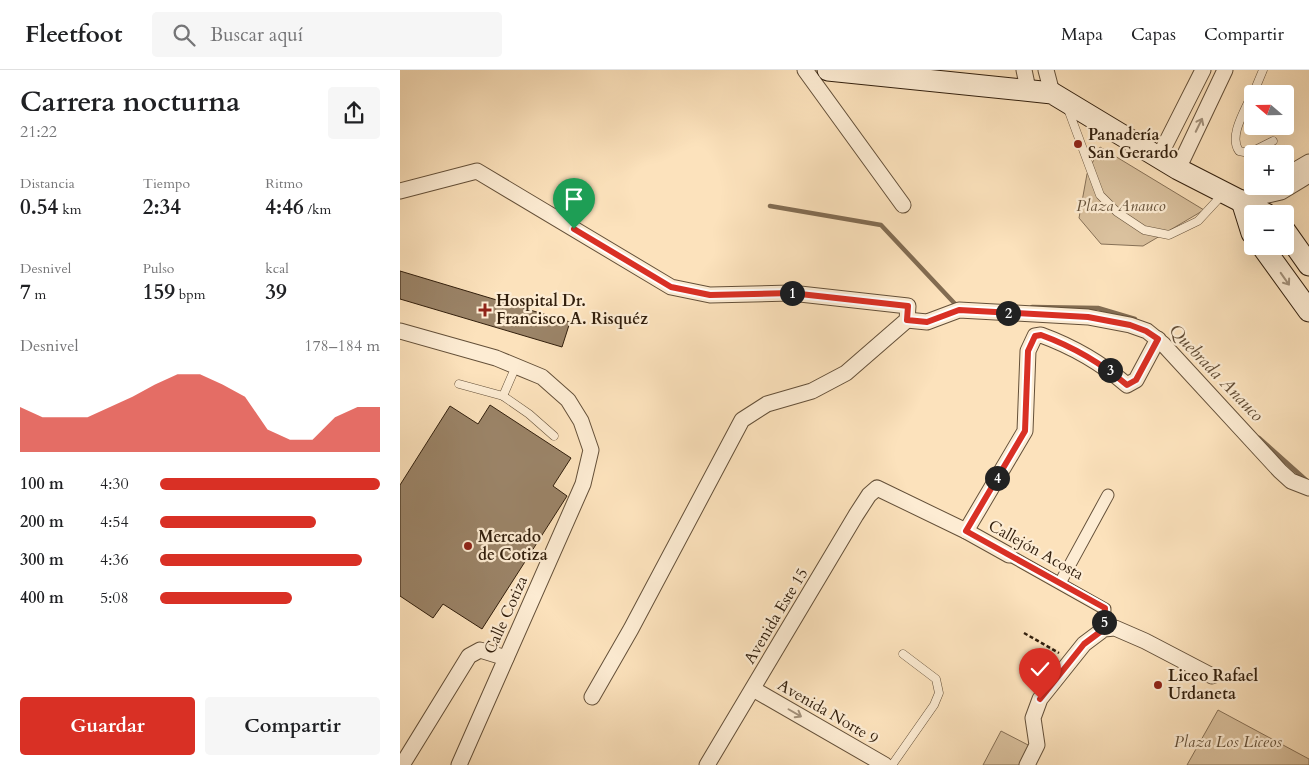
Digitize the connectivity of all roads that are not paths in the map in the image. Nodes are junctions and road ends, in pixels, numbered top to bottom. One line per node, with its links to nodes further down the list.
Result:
1 (805, 70): 20 (street)
2 (828, 70): 7 (main road)
3 (1046, 70): 9 (street)
4 (1203, 70): 12 (street)
5 (1225, 70): 14 (street, one-way to 5)
6 (1263, 70): 8 (lane)
7 (1026, 80): 9 (main road)
8 (1257, 85)
9 (1059, 97): 12 (main road); 19 (lane)
10 (1244, 116): 11 (lane)
11 (1273, 141)
12 (1159, 157): 14 (main road)
13 (1309, 162): 15 (street)
14 (1178, 169): 19 (main road)
15 (1294, 171)
16 (1309, 175): 19 (street)
17 (400, 191): 27 (street)
18 (1244, 194): 19 (street)
19 (1233, 197): 21 (main road); 22 (main road)
20 (903, 205)
21 (1249, 205)
22 (1244, 218)
23 (1294, 243): 25 (main road)
24 (1269, 255): 26 (main road, one-way to 26)
25 (1309, 265)
26 (1309, 311)
27 (907, 320): 29 (street); 45 (street)
28 (400, 331): 30 (street, Calle Cotiza)
29 (1158, 339): 35 (street); 37 (street)
30 (516, 366): 32 (lane); 42 (street, Calle Cotiza)
31 (460, 384): 32 (lane)
32 (504, 396): 33 (lane)
33 (554, 436)
34 (877, 488): 37 (street, Callejón Acosta); 44 (street, Avenida Este 15)
35 (1309, 488)
36 (1108, 495): 39 (street)
37 (966, 531): 38 (street, Callejón Acosta)
38 (1009, 555): 39 (street, Callejón Acosta)
39 (1060, 583): 40 (street, Callejón Acosta)
40 (1104, 629): 43 (street); 51 (street)
41 (903, 654): 50 (lane)
42 (506, 658): 46 (street); 47 (street, Calle Cotiza)
43 (1212, 676)
44 (753, 689): 48 (street, Avenida Este 15); 49 (street, Avenida Norte 9, one-way to 49)
45 (592, 697)
46 (402, 765)
47 (459, 765)
48 (707, 765)
49 (885, 765)
50 (892, 765)
51 (1027, 765)

